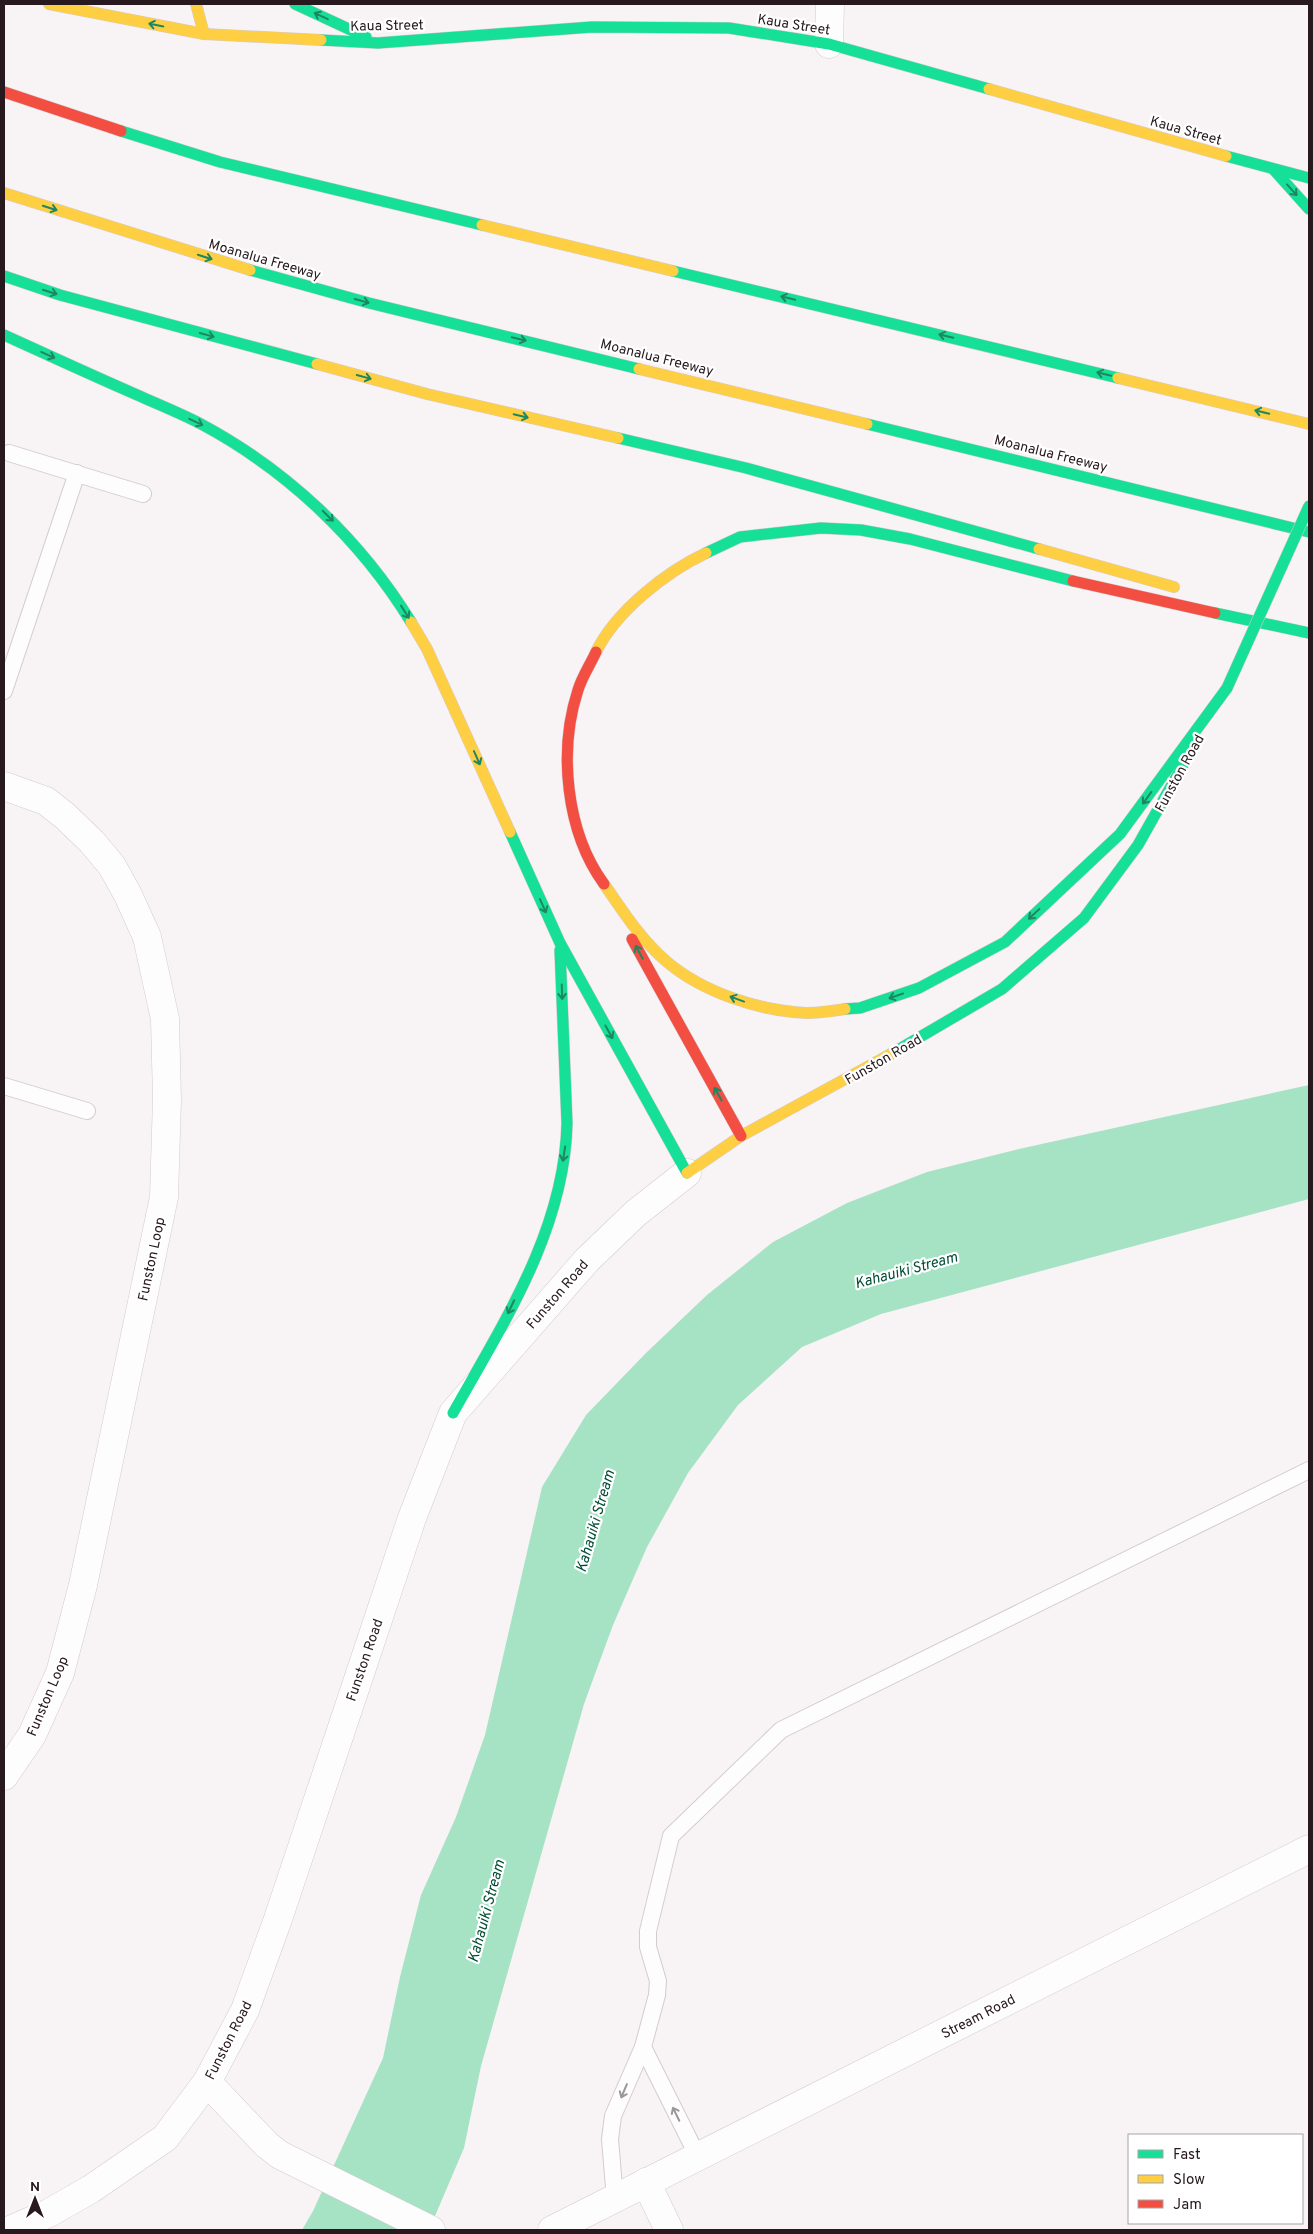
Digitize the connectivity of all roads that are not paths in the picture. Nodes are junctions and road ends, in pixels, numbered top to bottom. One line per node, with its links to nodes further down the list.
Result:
1 (54, 4): 5 (main road, Kaua Street, one-way to 1)
2 (196, 4): 5 (main road)
3 (295, 4): 6 (main road, one-way to 3)
4 (830, 4): 7 (street)
5 (204, 34): 6 (main road, Kaua Street)
6 (378, 43): 7 (main road, Kaua Street)
7 (829, 44): 9 (main road, Kaua Street)
8 (4, 92): 15 (main road, one-way to 8)
9 (1274, 170): 10 (main road, Kaua Street); 12 (main road, one-way to 12)
10 (1309, 178)
11 (4, 193): 20 (main road, Moanalua Freeway, one-way to 20)
12 (1309, 209)
13 (4, 276): 21 (main road, one-way to 21)
14 (4, 335): 29 (main road, one-way to 29)
15 (1309, 424)
16 (9, 453): 17 (lane)
17 (76, 473): 18 (lane); 26 (lane)
18 (143, 494)
19 (1309, 506): 25 (main road, Funston Road, bridge)
20 (1309, 532)
21 (1185, 590)
22 (1252, 608): 23 (main road)
23 (1309, 624)
24 (1309, 633): 28 (main road)
25 (1227, 688): 28 (main road, one-way to 28); 32 (main road, Funston Road)
26 (4, 691)
27 (4, 786): 36 (street, Funston Loop)
28 (594, 871): 32 (main road, one-way to 28)
29 (560, 943): 33 (main road, one-way to 33); 34 (main road, one-way to 34)
30 (4, 1086): 31 (lane)
31 (87, 1111)
32 (741, 1136): 33 (main road, Funston Road)
33 (687, 1173): 34 (street, Funston Road)
34 (453, 1413): 39 (street, Funston Road)
35 (1309, 1470): 38 (lane)
36 (5, 1773)
37 (1309, 1849): 40 (street, Stream Road)
38 (643, 2046): 40 (lane, one-way to 38); 42 (lane, one-way to 42)
39 (207, 2082): 43 (street, Funston Road); 44 (street)
40 (698, 2157): 41 (street, Stream Road)
41 (646, 2182): 42 (street, Stream Road); 46 (street)
42 (615, 2198): 45 (street, Stream Road)
43 (10, 2230)
44 (431, 2230)
45 (552, 2230)
46 (669, 2230)

